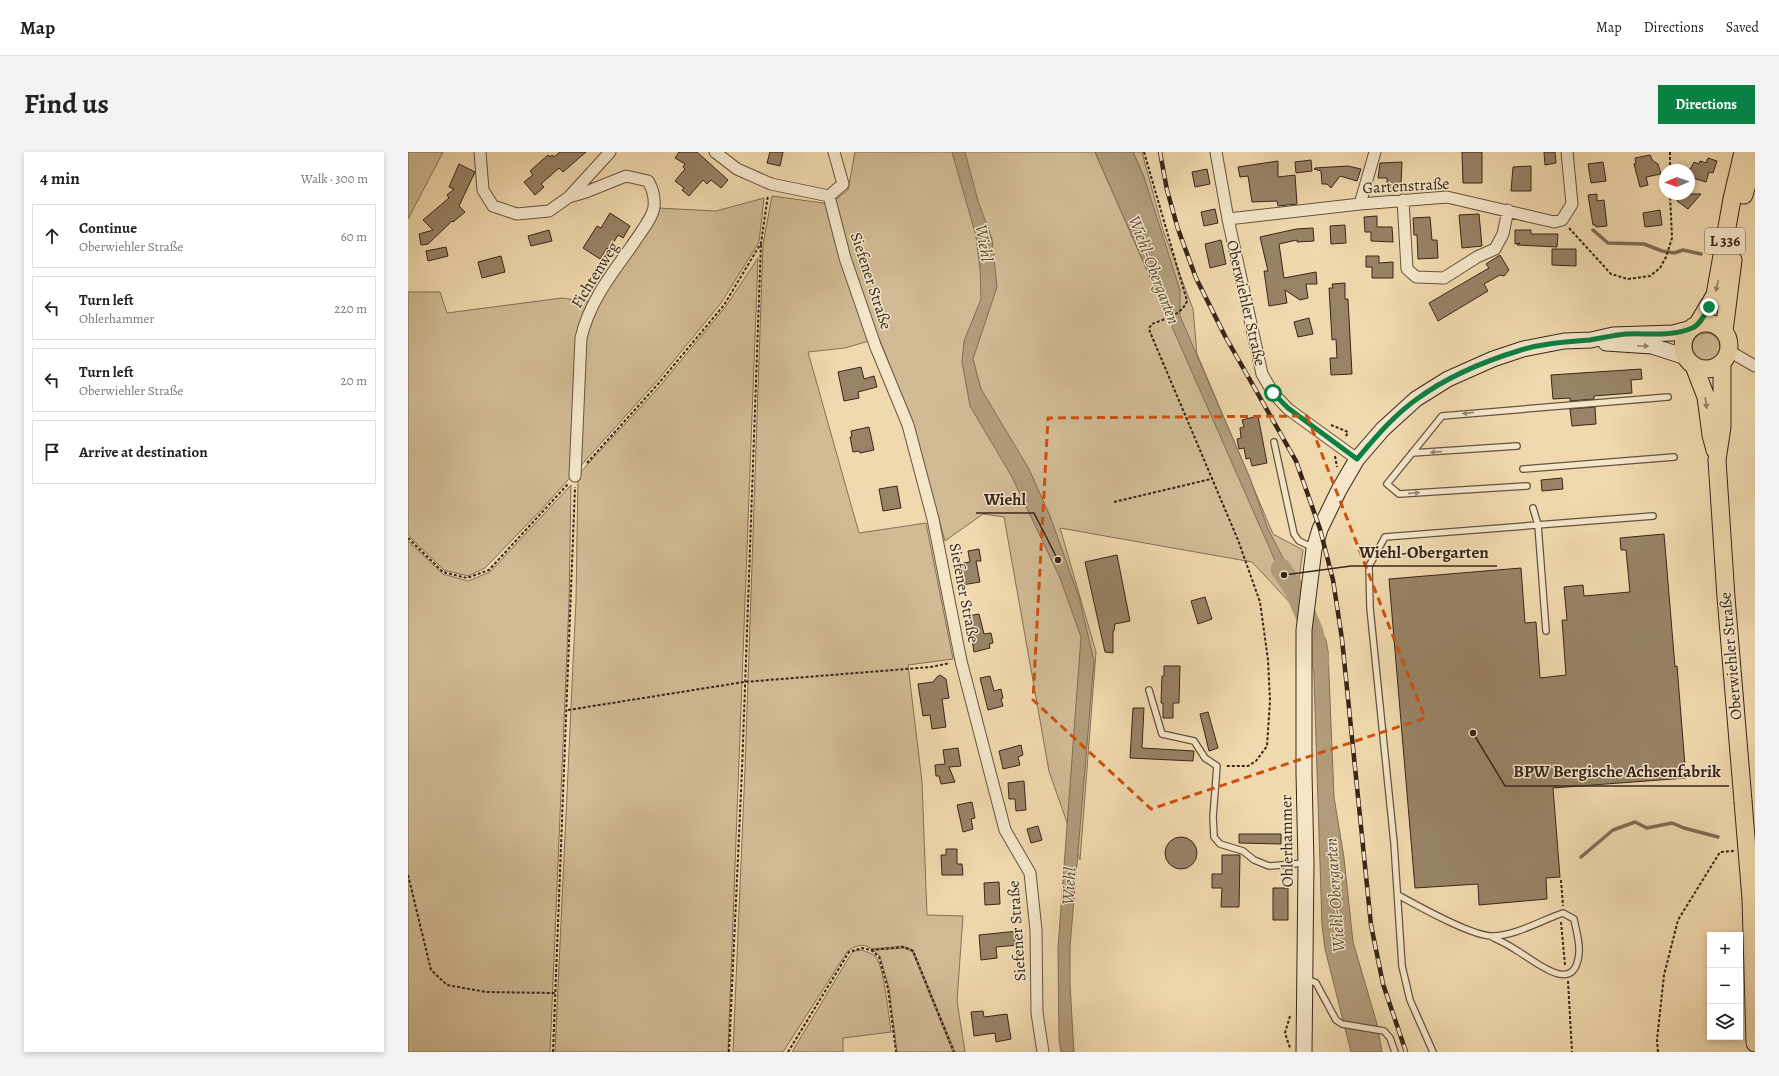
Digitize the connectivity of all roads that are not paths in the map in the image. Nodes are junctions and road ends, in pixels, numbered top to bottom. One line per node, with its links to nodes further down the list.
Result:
1 (480, 152): 11 (street)
2 (610, 152): 11 (street)
3 (715, 152): 10 (street)
4 (834, 152): 10 (street)
5 (1216, 152): 15 (street, Oberwiehler Straße)
6 (1375, 152): 13 (street)
7 (1567, 152): 14 (street, Gartenstraße)
8 (1743, 152): 16 (main road, L 336, one-way to 16)
9 (1755, 156): 17 (main road, L 336)
10 (829, 196): 43 (street, Siefener Straße)
11 (569, 197): 30 (street, Fichtenweg)
12 (1403, 200): 13 (street, Gartenstraße); 14 (street, Gartenstraße); 14 (street)
13 (1360, 204): 15 (street, Gartenstraße)
14 (1508, 210)
15 (1228, 219): 27 (street, Oberwiehler Straße)
16 (1694, 327): 17 (main road); 18 (street); 20 (main road)
17 (1724, 332): 19 (main road)
18 (1591, 340): 20 (street, one-way to 20); 27 (street)
19 (1725, 357): 20 (main road); 21 (street); 28 (main road, Oberwiehler Straße)
20 (1690, 361): 28 (main road, Oberwiehler Straße, one-way to 28)
21 (1755, 366)
22 (1668, 397): 25 (lane, one-way to 25)
23 (1274, 442): 35 (lane)
24 (1517, 446): 25 (lane, one-way to 25)
25 (1412, 453): 31 (lane, one-way to 31)
26 (1674, 458): 29 (lane)
27 (1357, 459): 35 (street)
28 (1717, 460): 42 (main road, Oberwiehler Straße, bridge)
29 (1523, 469)
30 (576, 476)
31 (1527, 486)
32 (1533, 508): 34 (lane)
33 (1653, 516): 34 (lane)
34 (1538, 525): 36 (lane); 39 (lane)
35 (1314, 548): 38 (street, Ohlerhammer)
36 (1546, 632)
37 (1149, 690): 38 (lane)
38 (1306, 864): 41 (street, Ohlerhammer)
39 (1398, 895): 40 (lane); 46 (lane)
40 (1492, 937): 40 (lane)
41 (1304, 978): 44 (street, Ohlerhammer); 45 (lane)
42 (1755, 1043)
43 (1043, 1052)
44 (1304, 1052)
45 (1395, 1052)
46 (1433, 1052)

